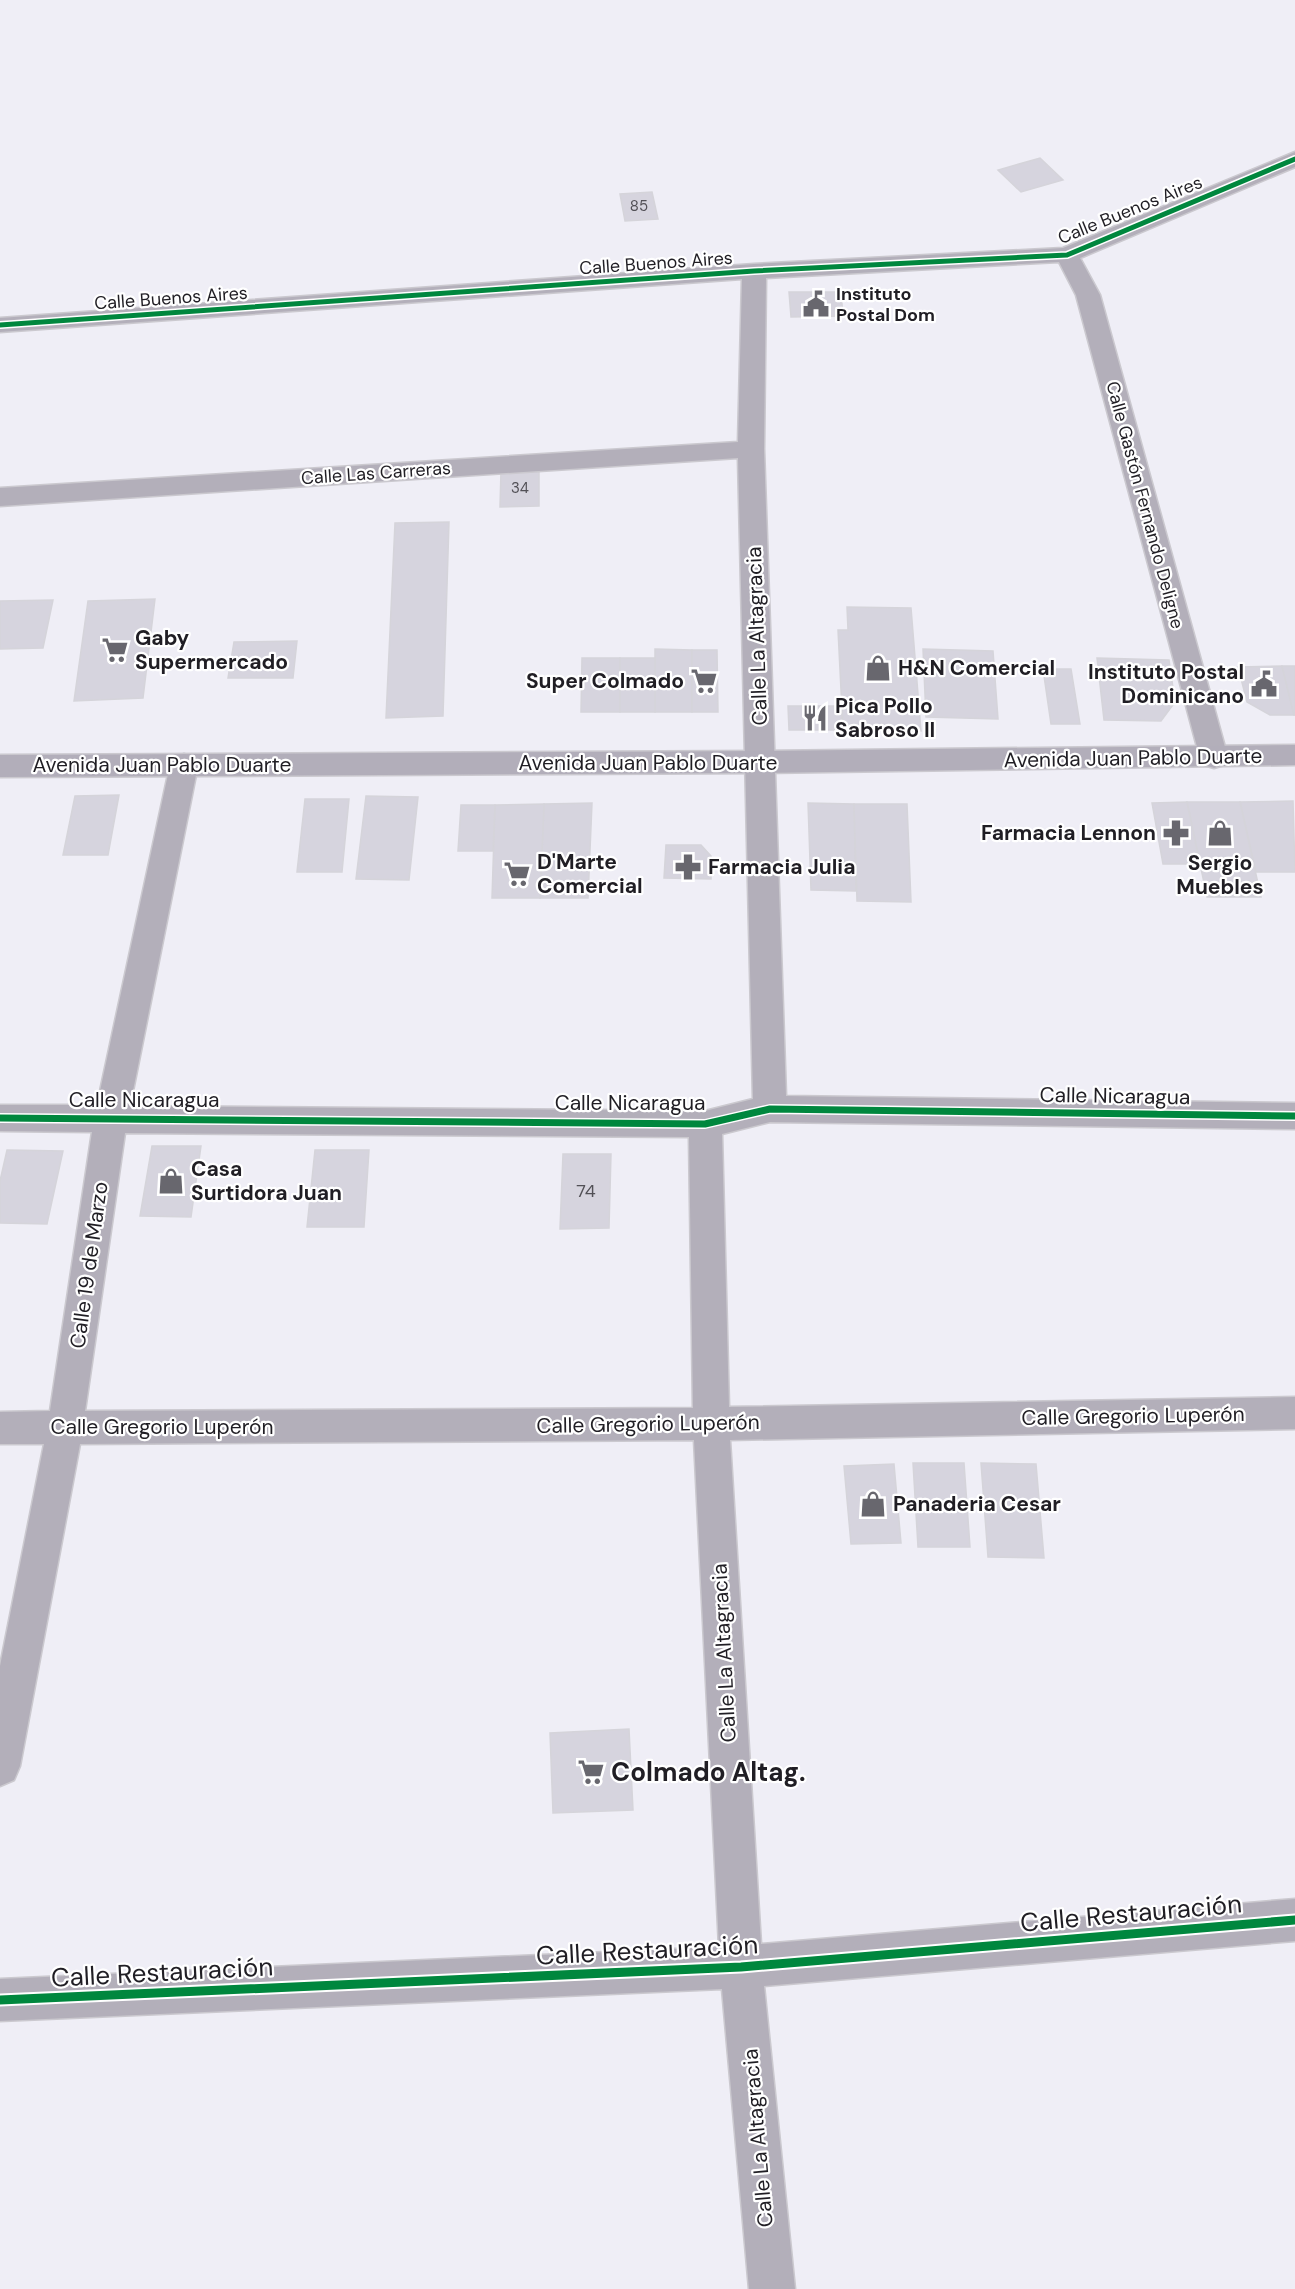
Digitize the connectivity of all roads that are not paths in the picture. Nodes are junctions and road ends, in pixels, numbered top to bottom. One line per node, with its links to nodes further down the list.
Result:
1 (1295, 159): 2 (street, Calle Buenos Aires)
2 (1067, 255): 3 (street, Calle Buenos Aires); 8 (street, Calle Gastón Fernando Deligne)
3 (754, 271): 4 (street, Calle Buenos Aires); 5 (street, Calle La Altagracia)
4 (0, 325)
5 (751, 449): 6 (street, Calle Las Carreras); 9 (street, Calle La Altagracia)
6 (0, 497)
7 (1295, 756): 8 (main road, Avenida Juan Pablo Duarte)
8 (1215, 758): 9 (main road, Avenida Juan Pablo Duarte)
9 (762, 762): 10 (main road, Avenida Juan Pablo Duarte); 12 (street, Calle La Altagracia)
10 (184, 765): 11 (main road, Avenida Juan Pablo Duarte); 14 (street, Calle 19 de Marzo)
11 (0, 766)
12 (770, 1108): 13 (street, Calle Nicaragua); 16 (street, Calle Nicaragua)
13 (1295, 1116)
14 (111, 1117): 15 (street, Calle Nicaragua); 16 (street, Calle Nicaragua); 20 (street, Calle 19 de Marzo)
15 (0, 1118)
16 (705, 1124): 18 (street, Calle La Altagracia)
17 (1295, 1413): 18 (street, Calle Gregorio Luperón)
18 (711, 1424): 20 (street, Calle Gregorio Luperón); 23 (street, Calle La Altagracia)
19 (0, 1428): 20 (street, Calle Gregorio Luperón)
20 (65, 1428): 21 (street, Calle 19 de Marzo)
21 (0, 1766)
22 (1295, 1920): 23 (street, Calle Restauración)
23 (741, 1967): 24 (street, Calle Restauración); 25 (street, Calle La Altagracia)
24 (0, 2000)
25 (772, 2289)

